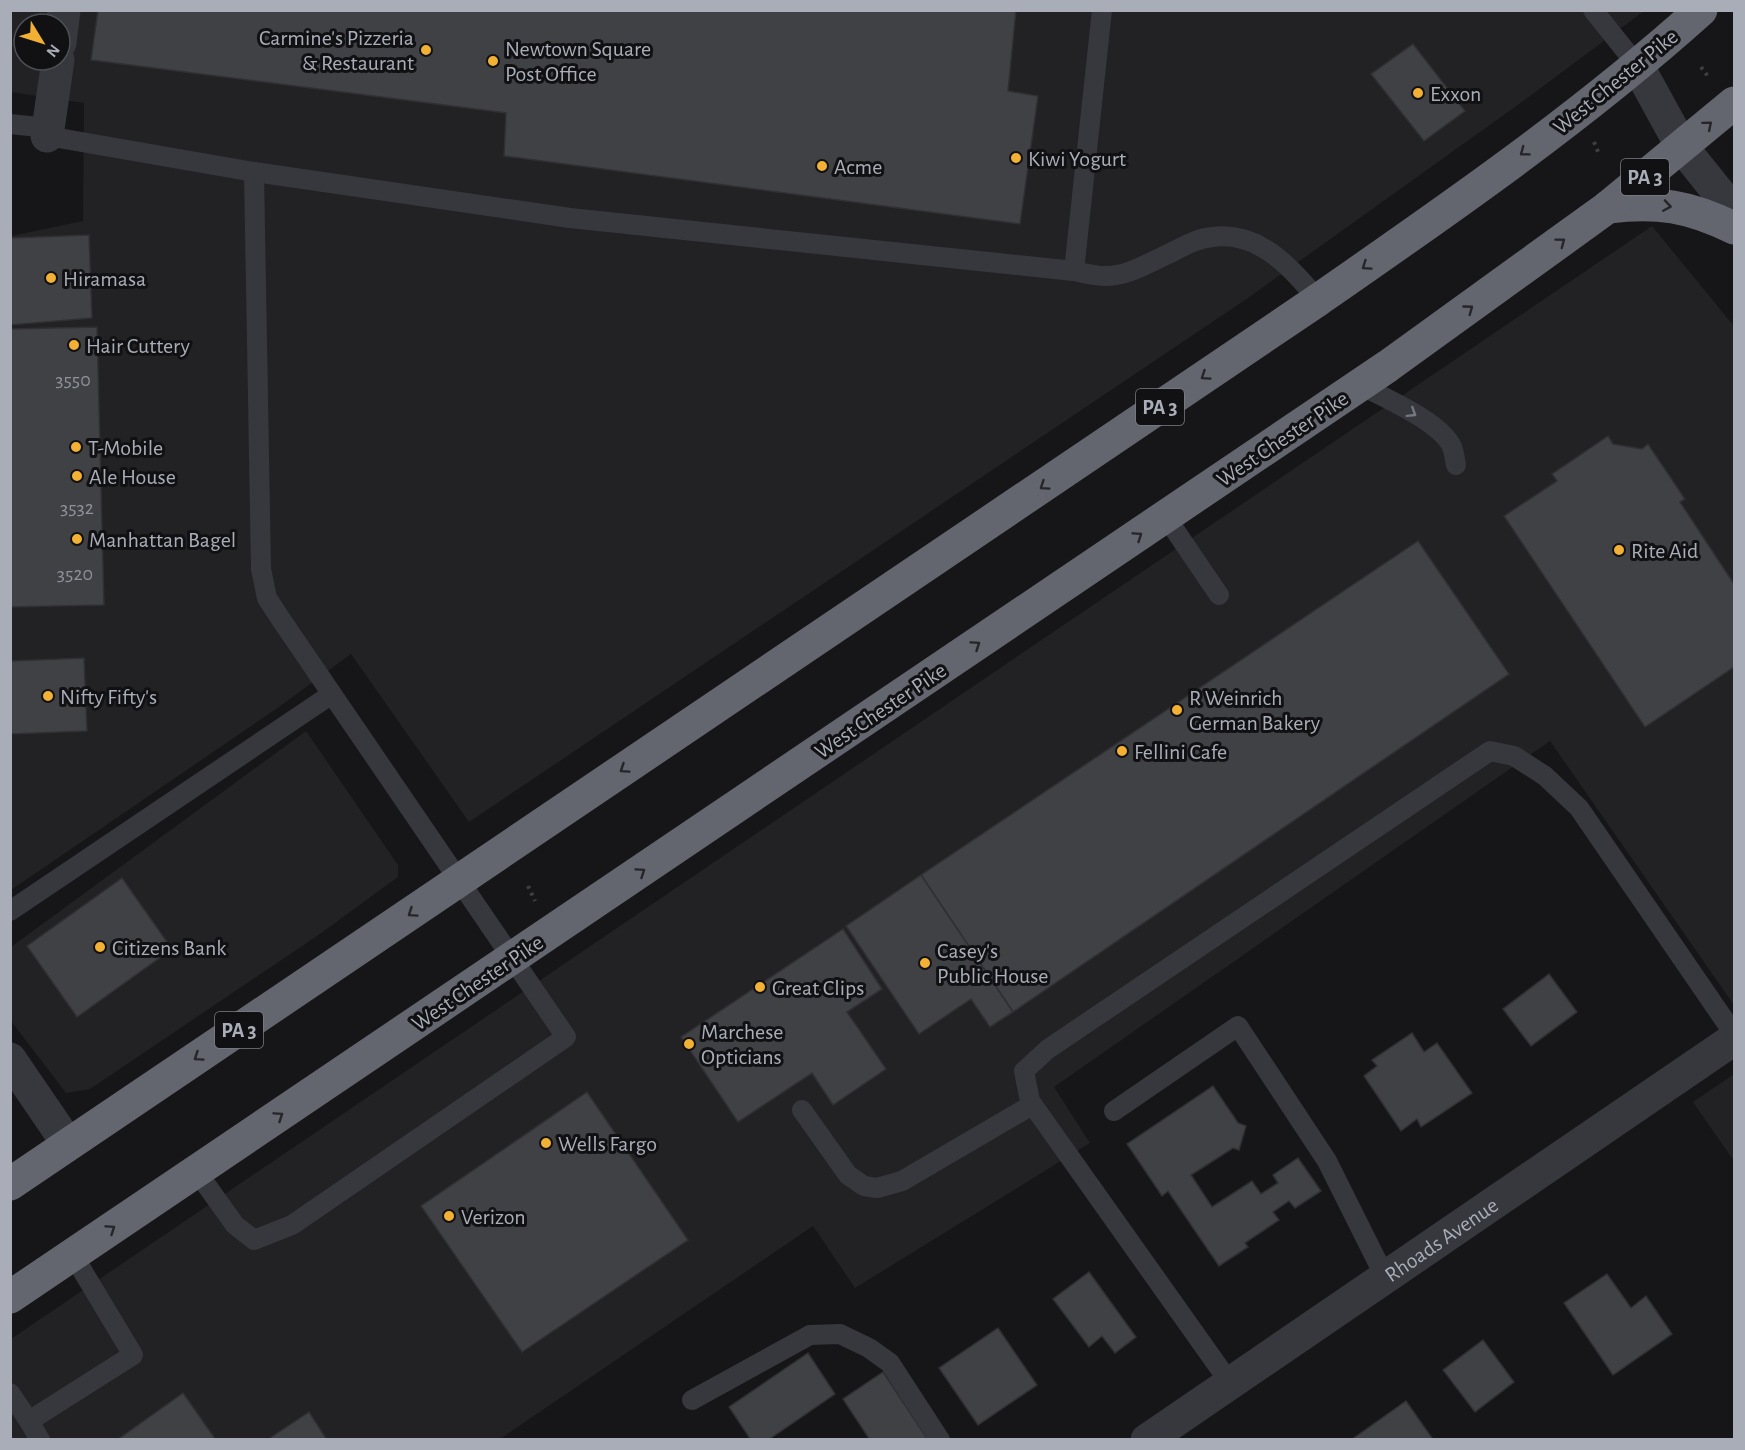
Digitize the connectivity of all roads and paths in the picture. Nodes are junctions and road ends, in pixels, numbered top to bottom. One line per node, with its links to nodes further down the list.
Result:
1 (1102, 10): 14 (lane)
2 (1593, 10): 4 (lane)
3 (1701, 10): 4 (highway, West Chester Pike / PA 3)
4 (1637, 64): 9 (street); 15 (highway, West Chester Pike / PA 3, one-way to 15)
5 (56, 72): 8 (street)
6 (1734, 103): 9 (highway, West Chester Pike / PA 3, one-way to 6)
7 (10, 124): 8 (lane)
8 (48, 132): 10 (lane)
9 (1682, 147): 11 (highway, West Chester Pike / PA 3); 12 (street)
10 (254, 172): 14 (lane); 20 (lane)
11 (1608, 207): 13 (highway, one-way to 13); 16 (highway, West Chester Pike / PA 3, one-way to 11)
12 (1734, 212)
13 (1734, 228)
14 (1074, 271): 15 (lane)
15 (1318, 300): 21 (highway, West Chester Pike / PA 3, one-way to 21)
16 (1360, 385): 17 (lane, one-way to 17); 18 (highway, West Chester Pike / PA 3)
17 (1456, 465)
18 (1166, 517): 19 (lane); 25 (highway, West Chester Pike / PA 3, one-way to 18)
19 (1219, 595)
20 (332, 694): 21 (lane); 24 (lane)
21 (460, 880): 25 (lane); 32 (highway, West Chester Pike / PA 3, one-way to 32)
22 (528, 886): 23 (path)
23 (536, 902)
24 (10, 911)
25 (513, 958): 33 (highway, West Chester Pike / PA 3, one-way to 25); 33 (lane)
26 (1734, 1034): 29 (lane)
27 (1734, 1039): 36 (street, Rhoads Avenue)
28 (10, 1059): 32 (street)
29 (1032, 1105): 30 (lane); 38 (lane)
30 (802, 1110)
31 (1114, 1111): 36 (lane)
32 (68, 1144): 34 (highway, West Chester Pike / PA 3)
33 (197, 1172): 35 (highway, West Chester Pike / PA 3, one-way to 33)
34 (10, 1184)
35 (73, 1255): 37 (highway, West Chester Pike / PA 3); 41 (lane)
36 (1385, 1277): 38 (street, Rhoads Avenue)
37 (10, 1297)
38 (1230, 1383): 44 (street, Rhoads Avenue)
39 (10, 1393): 41 (lane)
40 (692, 1400): 43 (lane)
41 (29, 1421): 42 (lane)
42 (40, 1440)
43 (940, 1440)
44 (1147, 1440)

